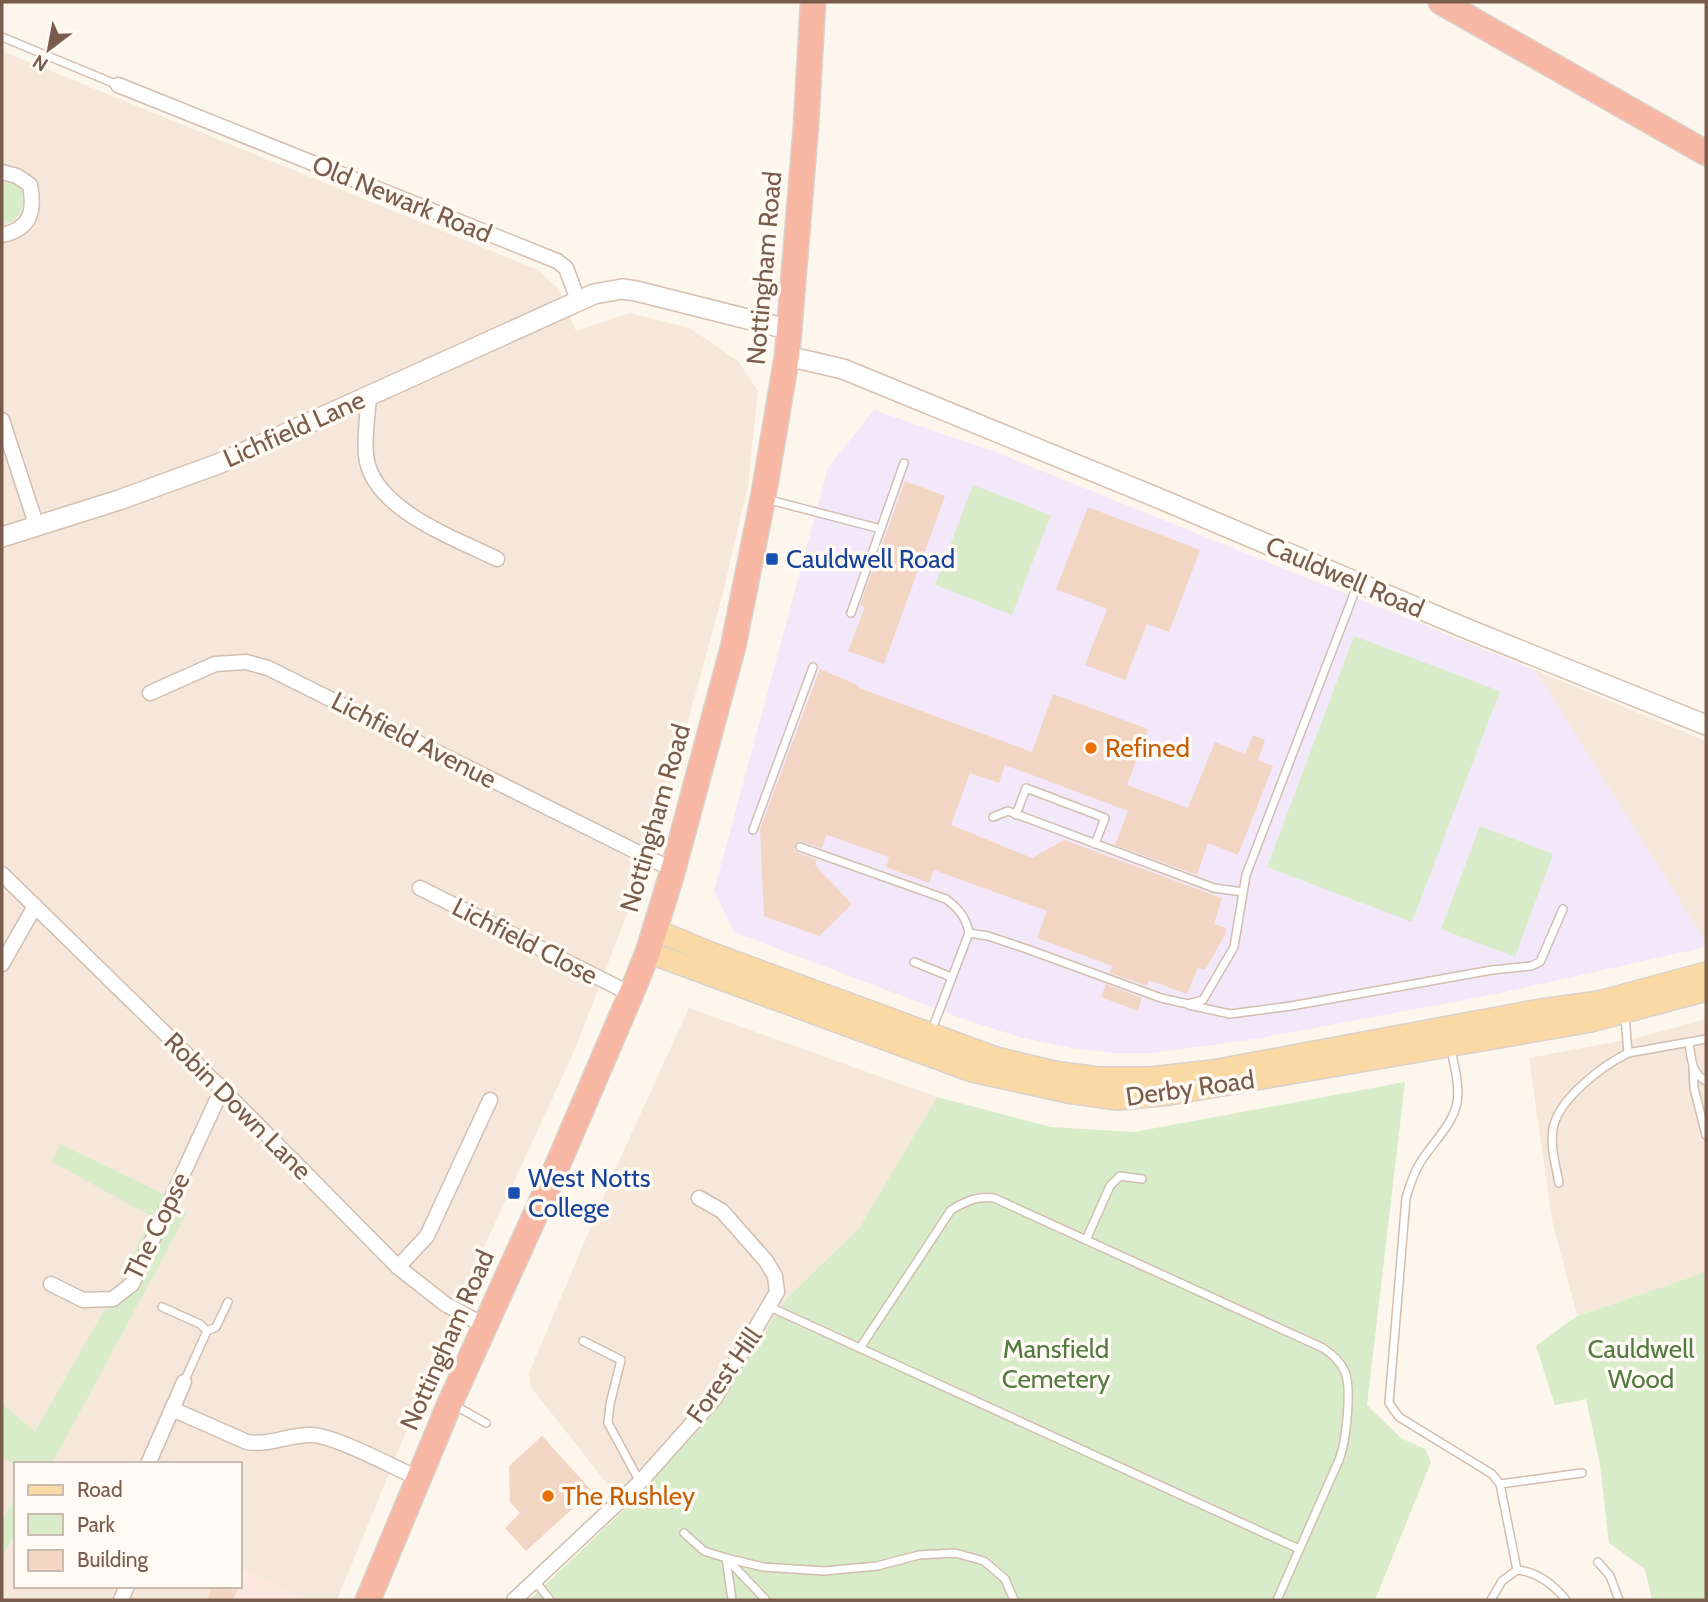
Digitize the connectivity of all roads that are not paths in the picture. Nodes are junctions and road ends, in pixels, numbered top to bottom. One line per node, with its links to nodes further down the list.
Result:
1 (813, 2): 9 (highway, Nottingham Road)
2 (1441, 2): 5 (highway)
3 (2, 37): 4 (lane, Old Newark Road)
4 (118, 85): 8 (street, Old Newark Road)
5 (1706, 153)
6 (2, 172): 7 (street)
7 (2, 235)
8 (578, 300): 9 (street); 11 (street, Lichfield Lane)
9 (791, 330): 10 (highway, Nottingham Road)
10 (787, 356): 14 (highway, Nottingham Road); 19 (street, Cauldwell Road)
11 (369, 395): 15 (street, Lichfield Lane); 18 (street)
12 (2, 420): 15 (street)
13 (904, 463): 16 (lane)
14 (763, 498): 16 (lane); 29 (highway, Nottingham Road)
15 (37, 527): 17 (street, Lichfield Lane)
16 (881, 529): 20 (lane)
17 (2, 537)
18 (497, 559)
19 (1359, 582): 23 (street, Cauldwell Road); 32 (lane)
20 (851, 613)
21 (813, 667): 26 (lane)
22 (150, 693): 29 (street, Lichfield Avenue)
23 (1706, 724)
24 (1016, 815): 25 (lane); 27 (lane); 27 (lane)
25 (993, 817)
26 (753, 830)
27 (1095, 844): 32 (lane)
28 (800, 847): 35 (lane)
29 (673, 870): 36 (highway, Nottingham Road)
30 (2, 874): 33 (street, Robin Down Lane)
31 (420, 888): 42 (street, Lichfield Close)
32 (1242, 892): 43 (lane)
33 (35, 906): 38 (street); 52 (street, Robin Down Lane)
34 (1563, 909): 43 (lane)
35 (969, 933): 40 (lane); 43 (lane)
36 (651, 941): 42 (highway, Nottingham Road); 45 (main road, Derby Road); 46 (main road, Derby Road)
37 (914, 962): 40 (lane)
38 (2, 964)
39 (1706, 973): 46 (main road, Derby Road)
40 (951, 977): 45 (lane)
41 (1706, 990): 44 (main road, Derby Road)
42 (631, 994): 64 (highway, Nottingham Road)
43 (1188, 1004)
44 (1625, 1012): 46 (main road, Derby Road); 49 (lane)
45 (930, 1034): 46 (main road, Derby Road)
46 (1448, 1037): 76 (lane)
47 (1706, 1040): 48 (lane)
48 (1689, 1044): 49 (lane); 50 (lane)
49 (1628, 1054): 56 (lane)
50 (1693, 1068): 51 (lane); 54 (lane)
51 (1706, 1081)
52 (222, 1089): 59 (street, Robin Down Lane); 60 (street, The Copse)
53 (490, 1100): 59 (street)
54 (1706, 1135)
55 (1142, 1179): 58 (lane)
56 (1559, 1184)
57 (699, 1198): 63 (street, Forest Hill)
58 (1086, 1240): 67 (lane); 78 (lane)
59 (398, 1267): 64 (street, Robin Down Lane)
60 (51, 1284)
61 (228, 1302): 65 (lane)
62 (162, 1307): 65 (lane)
63 (769, 1307): 67 (lane); 75 (street, Forest Hill)
64 (485, 1326): 69 (highway, Nottingham Road)
65 (207, 1331): 68 (lane)
66 (583, 1341): 75 (lane)
67 (860, 1348): 78 (lane)
68 (184, 1382): 70 (street)
69 (450, 1403): 71 (lane); 74 (highway, Nottingham Road)
70 (172, 1409): 72 (street); 74 (street)
71 (486, 1423)
72 (149, 1462)
73 (1582, 1473): 76 (lane)
74 (418, 1478): 83 (highway, Nottingham Road)
75 (640, 1482): 82 (street, Forest Hill)
76 (1500, 1484): 81 (lane)
77 (684, 1534): 79 (lane)
78 (1299, 1549): 89 (lane)
79 (726, 1558): 86 (lane); 87 (lane); 88 (lane)
80 (1598, 1562): 92 (lane)
81 (1517, 1570): 90 (lane); 91 (lane)
82 (535, 1581): 84 (street, Forest Hill); 85 (lane)
83 (368, 1600)
84 (514, 1600)
85 (550, 1600)
86 (732, 1600)
87 (766, 1600)
88 (1014, 1600)
89 (1277, 1600)
90 (1491, 1600)
91 (1566, 1600)
92 (1619, 1600)

